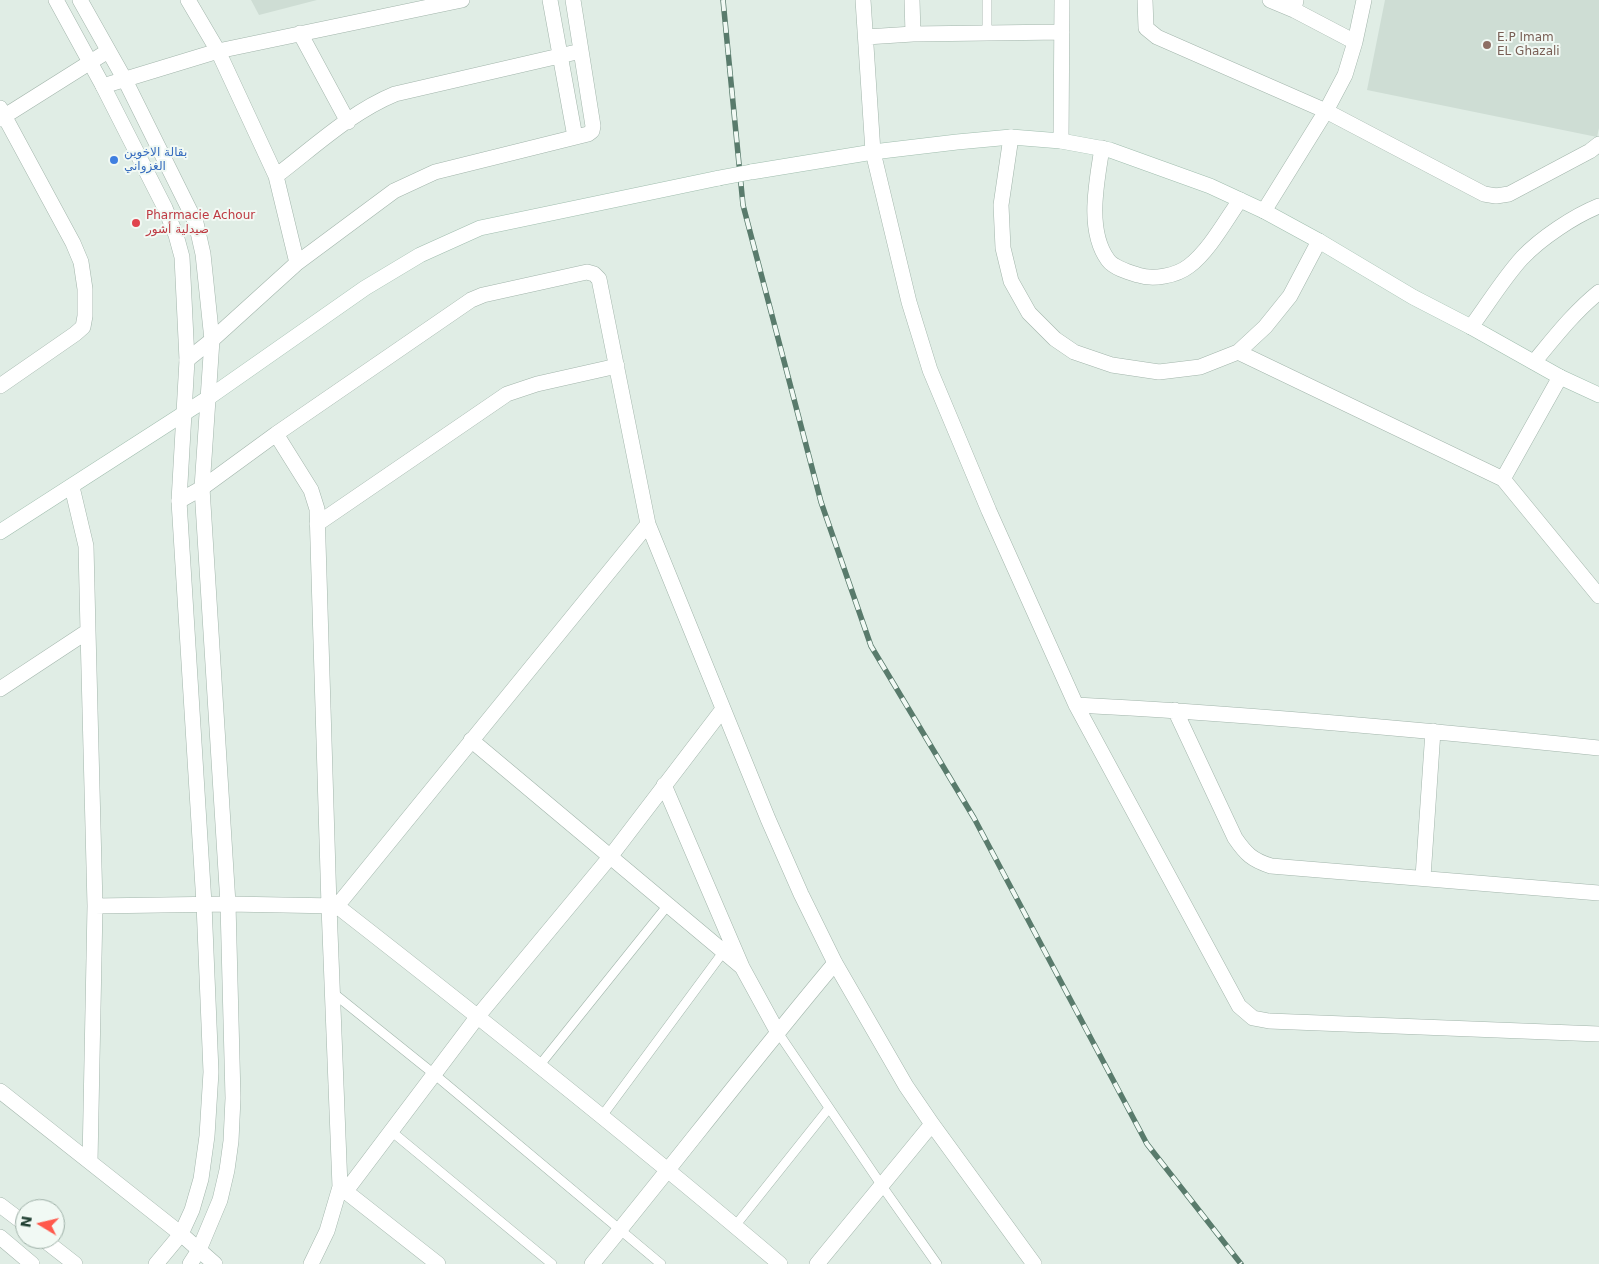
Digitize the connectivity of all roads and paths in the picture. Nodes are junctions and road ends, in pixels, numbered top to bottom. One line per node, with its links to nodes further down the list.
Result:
1 (56, 0): 25 (street)
2 (80, 0): 21 (street)
3 (188, 0): 22 (street)
4 (462, 0): 16 (street)
5 (550, 0): 24 (street)
6 (573, 0): 23 (street)
7 (863, 0): 19 (street)
8 (912, 0): 17 (street)
9 (987, 0): 18 (lane)
10 (1062, 0): 15 (street)
11 (1145, 0): 28 (street)
12 (1270, 0): 14 (street)
13 (1364, 0): 20 (street)
14 (1295, 5): 20 (street)
15 (1062, 32): 18 (street); 33 (street)
16 (300, 33): 22 (street); 30 (street)
17 (912, 34): 18 (street); 19 (street)
18 (987, 34)
19 (866, 37): 36 (street)
20 (1355, 42): 28 (street)
21 (108, 51): 25 (street); 26 (street)
22 (218, 51): 26 (street); 37 (street)
23 (581, 51): 24 (street); 31 (street)
24 (560, 56): 30 (street); 31 (street)
25 (90, 63): 27 (street); 29 (street)
26 (125, 80): 27 (street); 45 (street)
27 (103, 86): 47 (street)
28 (1326, 110): 34 (street); 40 (street)
29 (2, 115): 51 (street)
30 (348, 122): 37 (street)
31 (575, 137): 42 (street)
32 (1011, 138): 33 (street); 36 (street); 46 (street)
33 (1061, 141): 35 (street)
34 (1599, 144)
35 (1102, 148): 38 (street); 38 (street)
36 (873, 152): 53 (street, bridge); 66 (street)
37 (276, 176): 42 (street)
38 (1240, 200): 40 (street)
39 (1599, 206): 44 (street)
40 (1264, 212): 41 (street)
41 (1319, 241): 44 (street); 46 (street)
42 (297, 263): 45 (street)
43 (1599, 292): 48 (street)
44 (1471, 326): 48 (street)
45 (212, 340): 47 (street); 53 (street)
46 (1238, 352): 56 (street)
47 (187, 360): 54 (street)
48 (1534, 362): 50 (street)
49 (617, 366): 55 (street); 60 (street); 61 (street)
50 (1560, 377): 52 (street); 56 (street)
51 (0, 386)
52 (1599, 395)
53 (208, 398): 54 (street); 58 (street)
54 (183, 414): 57 (street); 59 (street)
55 (276, 434): 58 (street); 60 (street)
56 (1503, 479): 63 (street)
57 (72, 487): 62 (street); 64 (street)
58 (202, 488): 59 (street); 77 (street)
59 (179, 501): 76 (street)
60 (317, 524): 80 (street)
61 (648, 524): 67 (street); 70 (street)
62 (0, 532)
63 (1597, 591)
64 (88, 630): 65 (street); 79 (street)
65 (0, 689)
66 (1076, 705): 68 (street); 87 (street)
67 (723, 709): 72 (street); 82 (street)
68 (1175, 710): 69 (street); 74 (street)
69 (1433, 731): 71 (street); 74 (street)
70 (471, 740): 73 (street); 80 (street)
71 (1599, 748)
72 (664, 785): 73 (street); 83 (street)
73 (610, 857): 78 (street); 85 (street)
74 (1422, 877): 75 (street)
75 (1599, 893)
76 (204, 904): 77 (street); 79 (street); 103 (street)
77 (228, 904): 80 (street); 106 (street)
78 (668, 905): 81 (street); 88 (lane)
79 (95, 906): 95 (street)
80 (333, 906): 84 (street); 85 (street)
81 (724, 951): 83 (street); 92 (lane)
82 (835, 963): 86 (street); 93 (street)
83 (742, 967): 86 (street)
84 (332, 992): 89 (lane); 98 (street)
85 (478, 1016): 88 (street); 89 (street)
86 (778, 1031): 91 (lane); 96 (street)
87 (1599, 1034)
88 (539, 1066): 92 (street)
89 (434, 1074): 94 (street); 102 (lane)
90 (0, 1091): 95 (street)
91 (829, 1108): 97 (lane); 101 (lane)
92 (602, 1116): 96 (street)
93 (932, 1124): 97 (street); 120 (street)
94 (391, 1131): 98 (street); 114 (lane)
95 (90, 1162): 103 (street)
96 (669, 1170): 101 (street); 102 (street)
97 (882, 1186): 118 (street); 119 (lane)
98 (343, 1189): 112 (street); 113 (street)
99 (0, 1205): 100 (street)
100 (15, 1216)
101 (735, 1226): 117 (street)
102 (620, 1230): 115 (street); 116 (lane)
103 (181, 1234): 106 (street); 109 (street)
104 (0, 1237): 107 (street)
105 (56, 1249): 108 (street)
106 (199, 1250): 110 (street); 111 (street)
107 (32, 1264)
108 (75, 1264)
109 (156, 1264)
110 (190, 1264)
111 (215, 1264)
112 (310, 1264)
113 (438, 1264)
114 (552, 1264)
115 (592, 1264)
116 (661, 1264)
117 (780, 1264)
118 (817, 1264)
119 (937, 1264)
120 (1034, 1264)

